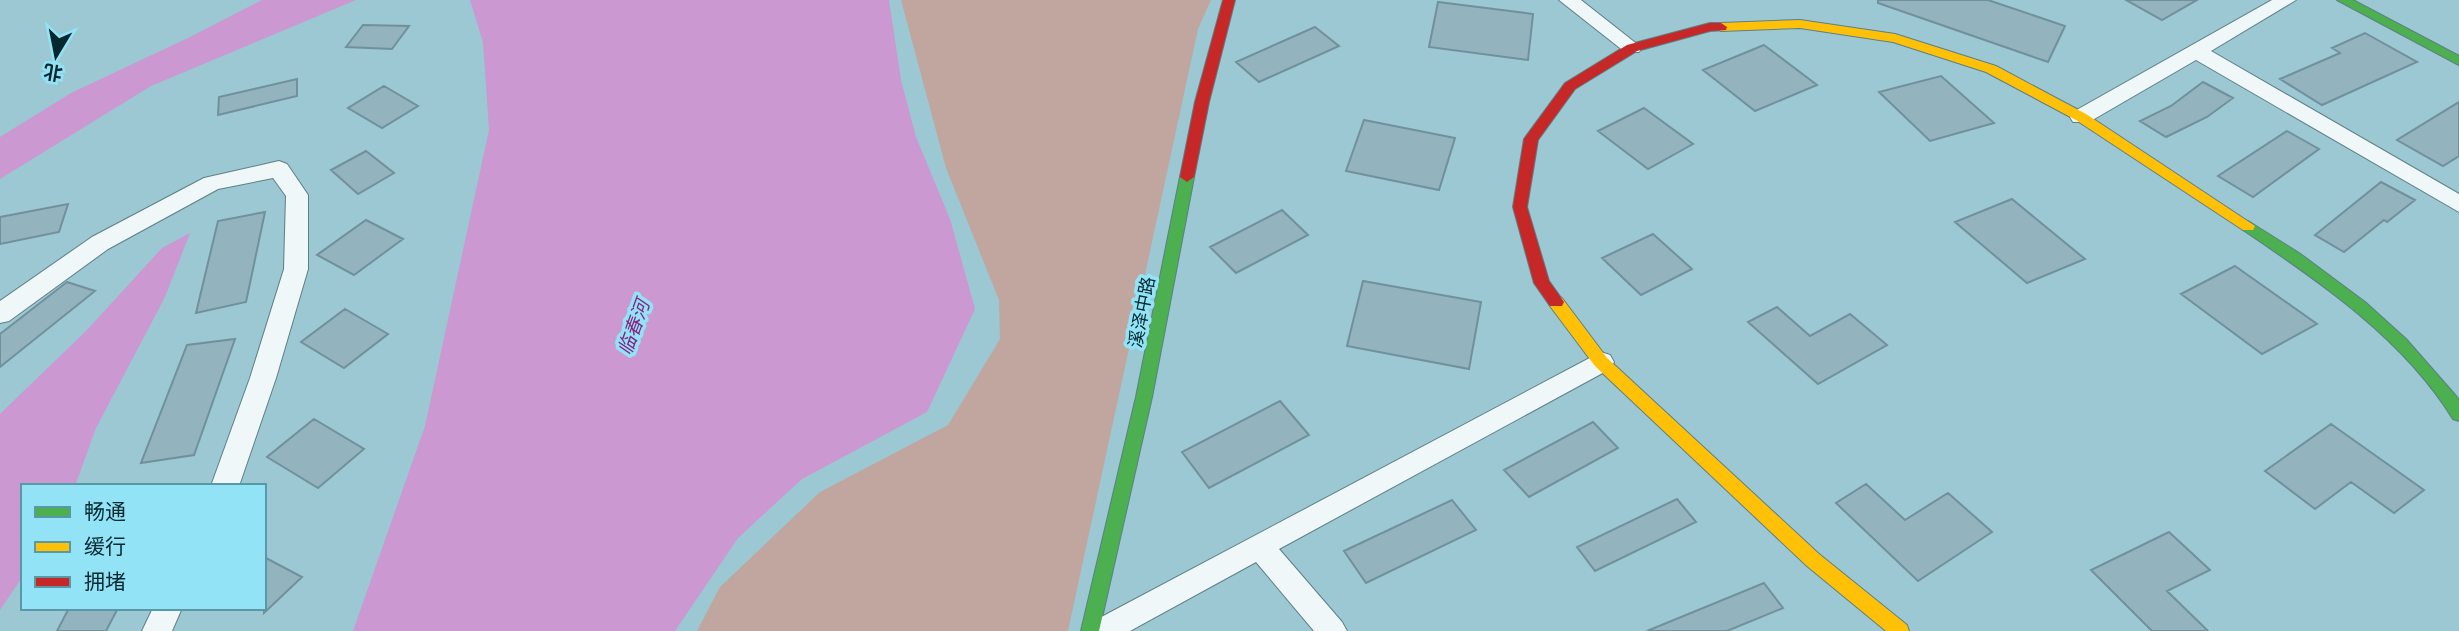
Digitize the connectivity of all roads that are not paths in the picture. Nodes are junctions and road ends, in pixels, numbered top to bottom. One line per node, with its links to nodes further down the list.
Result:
1 (1230, 0): 17 (street, 溪泽中路)
2 (1569, 0): 5 (street)
3 (2286, 0): 6 (street)
4 (2343, 0): 7 (street)
5 (1632, 48): 8 (street); 11 (street)
6 (2196, 51): 8 (street); 9 (street)
7 (2459, 61)
8 (2081, 117): 12 (street)
9 (2459, 204)
10 (0, 314): 13 (street)
11 (1601, 362): 14 (street); 20 (street)
12 (2459, 414)
13 (226, 484)
14 (1259, 546): 18 (street); 19 (street)
15 (167, 610): 16 (street)
16 (157, 631)
17 (1090, 631)
18 (1102, 631)
19 (1332, 631)
20 (1900, 631)

